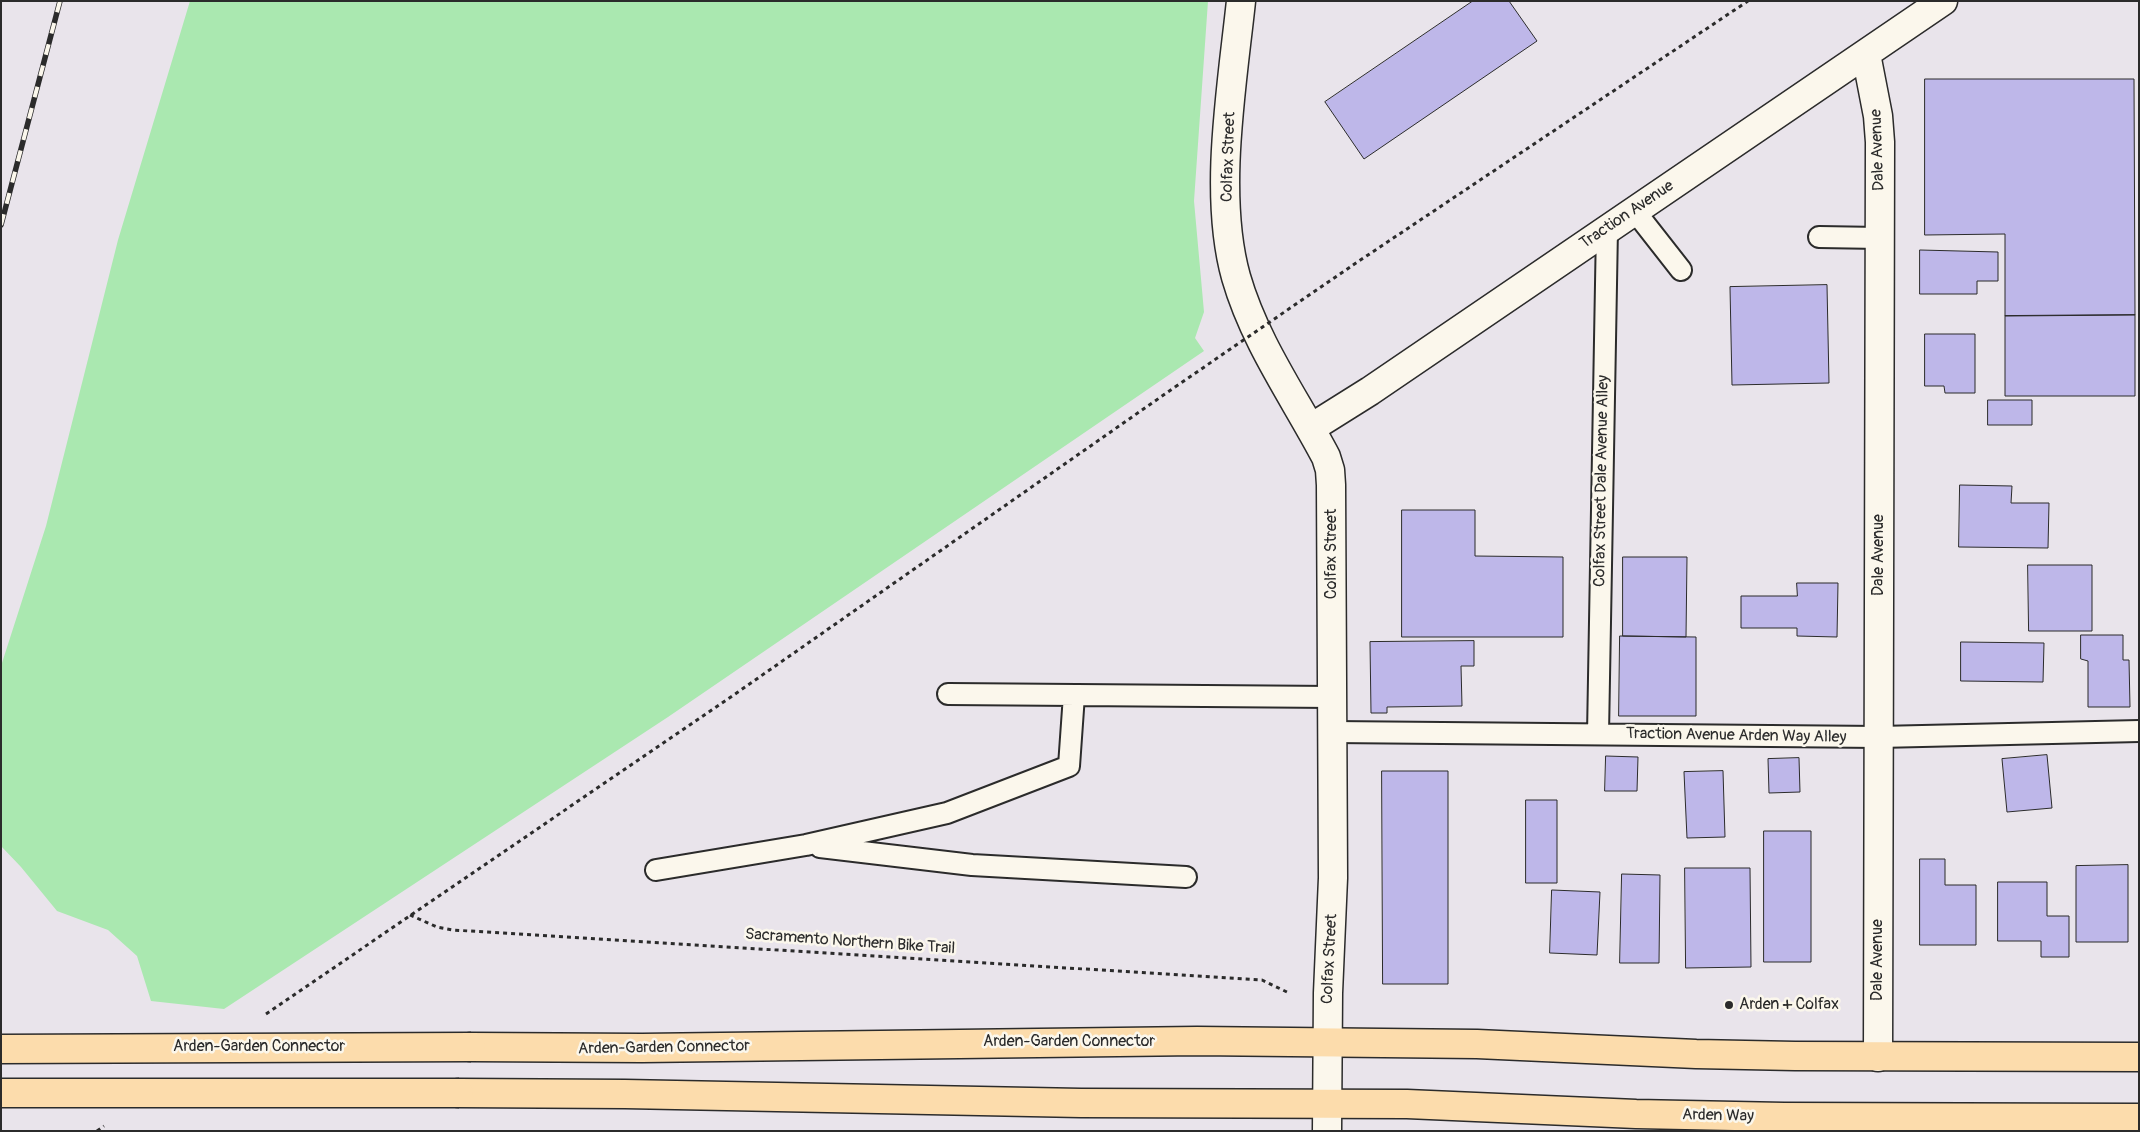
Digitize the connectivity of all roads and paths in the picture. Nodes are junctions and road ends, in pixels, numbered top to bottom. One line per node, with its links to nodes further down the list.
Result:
1 (1240, 1): 10 (street, Colfax Street)
2 (1748, 1): 21 (path, bridge)
3 (1943, 1): 4 (street, Traction Avenue)
4 (1866, 54): 5 (street, Traction Avenue); 8 (street, Dale Avenue)
5 (1634, 210): 6 (street, Traction Avenue); 9 (lane)
6 (1606, 228): 10 (street, Traction Avenue); 16 (lane, Colfax Street Dale Avenue Alley)
7 (1819, 237): 8 (lane)
8 (1880, 238): 17 (street, Dale Avenue)
9 (1681, 270)
10 (1311, 428): 13 (street, Colfax Street)
11 (948, 694): 12 (lane)
12 (1074, 695): 13 (lane); 18 (lane)
13 (1333, 697): 15 (street, Colfax Street)
14 (2139, 731): 17 (lane, Traction Avenue Arden Way Alley)
15 (1333, 732): 16 (lane, Traction Avenue Arden Way Alley); 24 (street, Colfax Street)
16 (1598, 734): 17 (lane, Traction Avenue Arden Way Alley)
17 (1879, 737): 26 (street, Dale Avenue)
18 (806, 845): 19 (lane); 20 (lane)
19 (656, 870)
20 (1186, 876)
21 (409, 914): 22 (path, Sacramento Northern Bike Trail); 23 (path)
22 (1289, 992)
23 (260, 1018)
24 (1327, 1043): 25 (main road, Arden-Garden Connector, bridge); 26 (main road); 29 (street, Colfax Street)
25 (1, 1049)
26 (1878, 1057): 27 (main road)
27 (2139, 1058)
28 (1, 1093): 29 (main road, bridge)
29 (1327, 1104): 30 (main road, Arden Way); 33 (street, Colfax Street)
30 (2139, 1118)
31 (105, 1125): 32 (path)
32 (97, 1131)
33 (1327, 1131)

